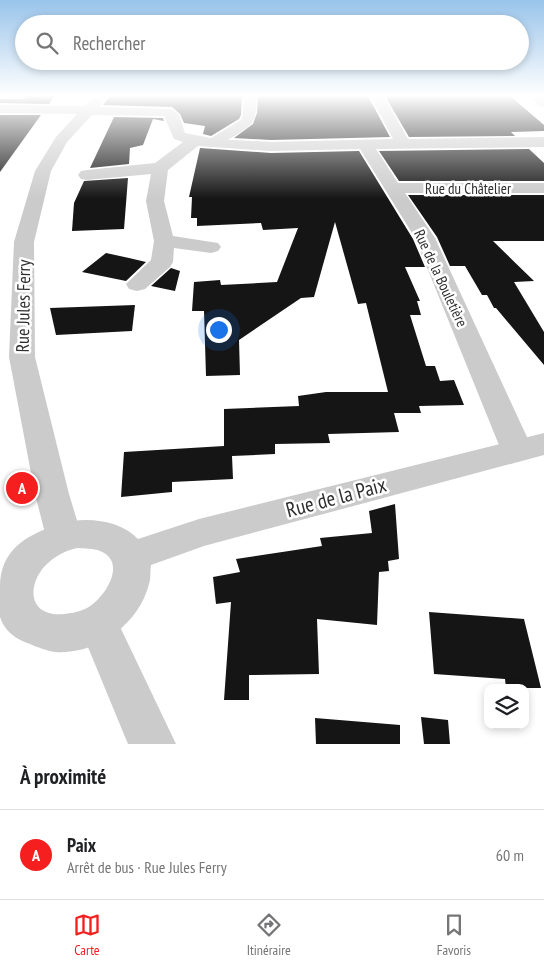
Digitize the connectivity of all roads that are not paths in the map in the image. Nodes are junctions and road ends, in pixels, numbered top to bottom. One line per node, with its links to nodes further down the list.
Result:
1 (70, 130): 17 (street, Rue Jules Ferry)
2 (177, 130): 5 (street)
3 (231, 130): 5 (street)
4 (395, 130): 8 (street)
5 (205, 142): 7 (street); 9 (street)
6 (544, 142): 8 (street)
7 (365, 144): 8 (street); 11 (street, Rue de la Bouletière)
8 (403, 144)
9 (160, 168): 10 (street); 13 (street)
10 (87, 175)
11 (392, 188): 12 (street, Rue du Châtelier); 16 (street, Rue de la Bouletière)
12 (544, 188)
13 (164, 242): 14 (street); 15 (street)
14 (211, 247)
15 (137, 284)
16 (530, 447): 18 (street, Rue de la Paix)
17 (64, 537): 18 (street); 19 (street)
18 (130, 557): 20 (street)
19 (8, 616): 20 (street)
20 (98, 623): 21 (street)
21 (152, 744)

